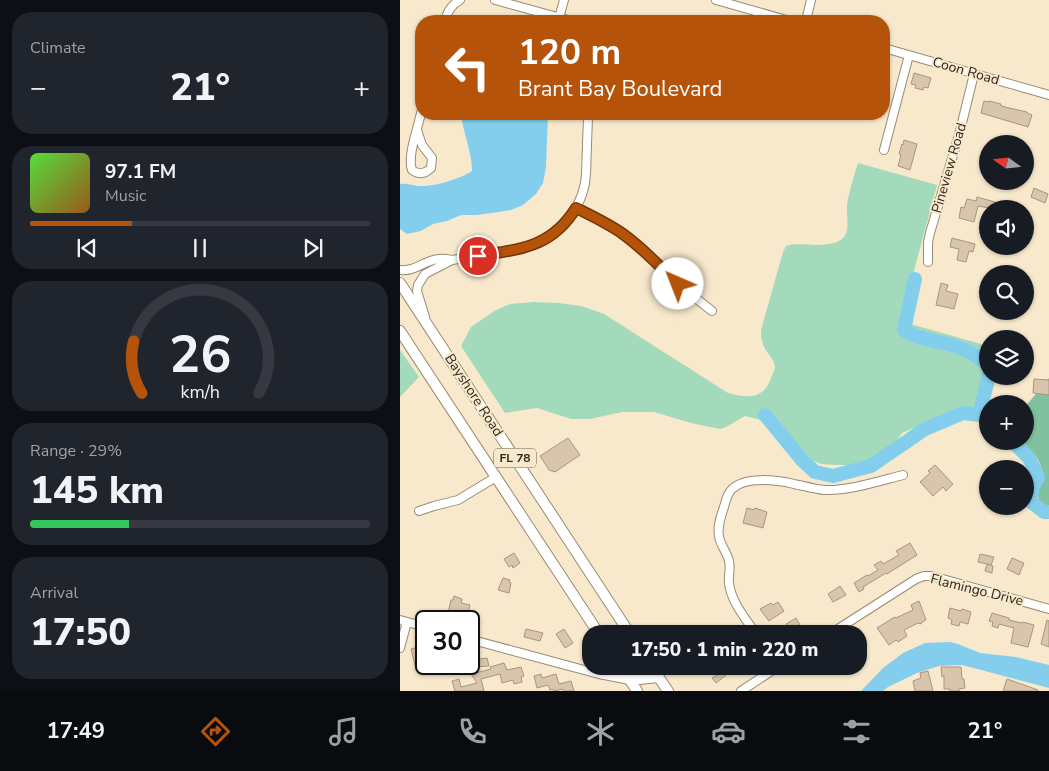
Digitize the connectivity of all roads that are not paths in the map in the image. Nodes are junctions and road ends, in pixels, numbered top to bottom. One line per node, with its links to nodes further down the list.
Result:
1 (460, 0): 6 (street)
2 (495, 0): 7 (street)
3 (564, 0): 8 (street)
4 (716, 0): 9 (street)
5 (811, 0): 10 (street)
6 (447, 15)
7 (548, 15)
8 (560, 15)
9 (769, 15)
10 (807, 15)
11 (890, 50): 12 (street, Coon Road)
12 (909, 55): 13 (street, Coon Road); 18 (street)
13 (974, 74): 14 (street, Coon Road); 21 (street, Pineview Road)
14 (1049, 95)
15 (419, 120): 17 (street)
16 (588, 120): 19 (street)
17 (417, 130): 17 (street)
18 (884, 150)
19 (576, 208): 20 (street); 24 (street)
20 (452, 260): 22 (street); 25 (street)
21 (928, 262)
22 (400, 270)
23 (400, 283): 25 (main road, Bayshore Road / FL 78)
24 (712, 311)
25 (427, 323): 33 (main road, Bayshore Road / FL 78)
26 (400, 331): 28 (main road, Bayshore Road / FL 78)
27 (903, 475): 34 (street)
28 (496, 477): 29 (street); 32 (main road, Bayshore Road / FL 78)
29 (419, 511)
30 (1049, 609): 35 (street, Flamingo Drive)
31 (403, 621): 37 (street)
32 (593, 625)
33 (624, 625)
34 (750, 625)
35 (844, 625)
36 (480, 642): 41 (street)
37 (400, 648)
38 (627, 675): 41 (main road)
39 (766, 675): 44 (street)
40 (658, 676): 41 (main road); 43 (main road)
41 (630, 680): 42 (main road)
42 (637, 691)
43 (668, 691)
44 (741, 691)

